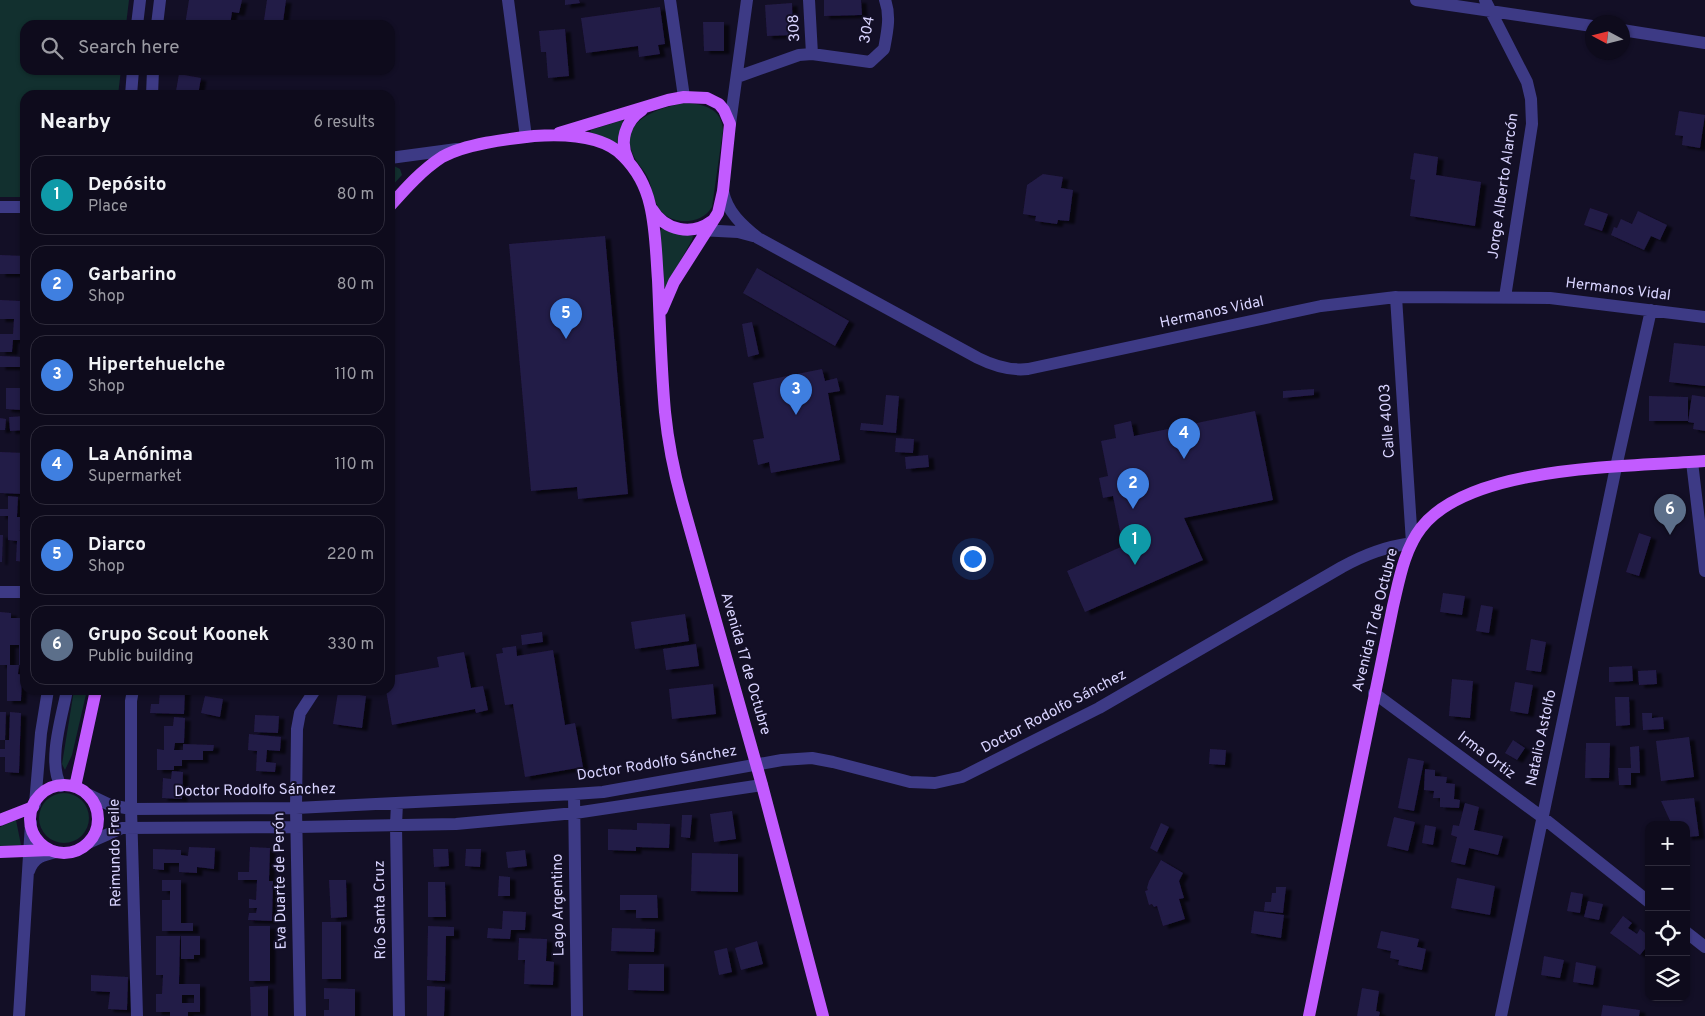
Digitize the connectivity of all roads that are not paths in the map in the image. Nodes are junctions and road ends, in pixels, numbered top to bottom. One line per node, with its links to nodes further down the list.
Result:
1 (140, 0): 10 (street)
2 (160, 0): 11 (street)
3 (508, 0): 25 (street)
4 (670, 0): 21 (street)
5 (747, 0): 18 (street)
6 (810, 0): 15 (street, 308)
7 (885, 0): 15 (street, 304)
8 (1416, 0): 9 (street)
9 (1488, 5): 12 (street); 37 (street, Jorge Alberto Alarcón)
10 (138, 20)
11 (158, 20)
12 (1585, 25)
13 (1630, 31): 14 (street)
14 (1705, 43)
15 (812, 54): 18 (street)
16 (133, 75): 19 (street)
17 (153, 75): 20 (street)
18 (737, 77): 23 (street)
19 (131, 90)
20 (152, 90)
21 (684, 97): 22 (main road, Avenida 17 de Octubre); 23 (main road, Avenida 17 de Octubre)
22 (644, 108): 24 (main road, Avenida 17 de Octubre); 28 (main road)
23 (730, 124): 29 (main road, Avenida 17 de Octubre)
24 (554, 134): 25 (main road, Avenida 17 de Octubre); 28 (main road, Avenida 17 de Octubre)
25 (526, 137): 26 (main road, Avenida 17 de Octubre)
26 (462, 148): 27 (street); 30 (main road, Avenida 17 de Octubre)
27 (395, 157)
28 (630, 164): 31 (main road, Avenida 17 de Octubre)
29 (723, 191): 34 (main road, Avenida 17 de Octubre); 35 (street, Hermanos Vidal)
30 (395, 200)
31 (650, 205): 34 (main road); 40 (main road, Avenida 17 de Octubre)
32 (0, 207): 33 (street)
33 (20, 207)
34 (706, 226): 35 (street, Hermanos Vidal); 40 (main road, Avenida 17 de Octubre)
35 (758, 238): 36 (street, Hermanos Vidal)
36 (1396, 297): 37 (street, Hermanos Vidal); 44 (street, Calle 4003)
37 (1505, 297): 38 (street, Hermanos Vidal)
38 (1651, 310): 39 (street, Hermanos Vidal); 43 (street, Natalio Astolfo)
39 (1705, 317)
40 (660, 318): 54 (main road, Avenida 17 de Octubre)
41 (1705, 461): 42 (main road, Avenida 17 de Octubre)
42 (1692, 462): 43 (main road, Avenida 17 de Octubre); 45 (street)
43 (1616, 467): 44 (main road, Avenida 17 de Octubre); 65 (street, Natalio Astolfo)
44 (1412, 543): 48 (main road, Avenida 17 de Octubre); 54 (street, Doctor Rodolfo Sánchez)
45 (1705, 571)
46 (0, 592): 47 (street)
47 (20, 592)
48 (1374, 693): 65 (street, Irma Ortiz); 85 (main road, Avenida 17 de Octubre)
49 (47, 695): 61 (street)
50 (66, 695): 56 (street)
51 (95, 695): 57 (main road)
52 (132, 695): 63 (street, Reimundo Freile)
53 (312, 695): 62 (street, Eva Duarte de Perón)
54 (756, 764): 55 (main road, Avenida 17 de Octubre); 59 (street, Doctor Rodolfo Sánchez)
55 (762, 785): 64 (street); 84 (main road, Avenida 17 de Octubre)
56 (62, 786): 57 (main road); 61 (main road)
57 (75, 787): 58 (main road)
58 (86, 794): 63 (street, Doctor Rodolfo Sánchez); 71 (main road)
59 (574, 794): 60 (street, Doctor Rodolfo Sánchez); 64 (street, Lago Argentino)
60 (397, 803): 62 (street, Doctor Rodolfo Sánchez); 68 (street, Río Santa Cruz)
61 (34, 805): 66 (main road); 67 (main road)
62 (296, 808): 63 (street, Doctor Rodolfo Sánchez); 70 (street, Eva Duarte de Perón)
63 (131, 809): 69 (street, Reimundo Freile)
64 (575, 813): 68 (street); 83 (street, Lago Argentino)
65 (1542, 817): 76 (street, Irma Ortiz); 86 (street, Natalio Astolfo)
66 (0, 820)
67 (31, 823): 72 (street); 73 (main road)
68 (396, 825): 70 (street); 82 (street, Río Santa Cruz)
69 (132, 827): 70 (street); 71 (street); 80 (street, Reimundo Freile)
70 (297, 827): 81 (street, Eva Duarte de Perón)
71 (88, 843): 73 (main road)
72 (30, 851): 73 (main road); 74 (main road); 75 (street)
73 (53, 851): 75 (street)
74 (0, 852)
75 (29, 873): 79 (street)
76 (1645, 899)
77 (1690, 935): 78 (street)
78 (1705, 947)
79 (19, 1016)
80 (136, 1016)
81 (300, 1016)
82 (399, 1016)
83 (577, 1016)
84 (823, 1016)
85 (1309, 1016)
86 (1501, 1016)

